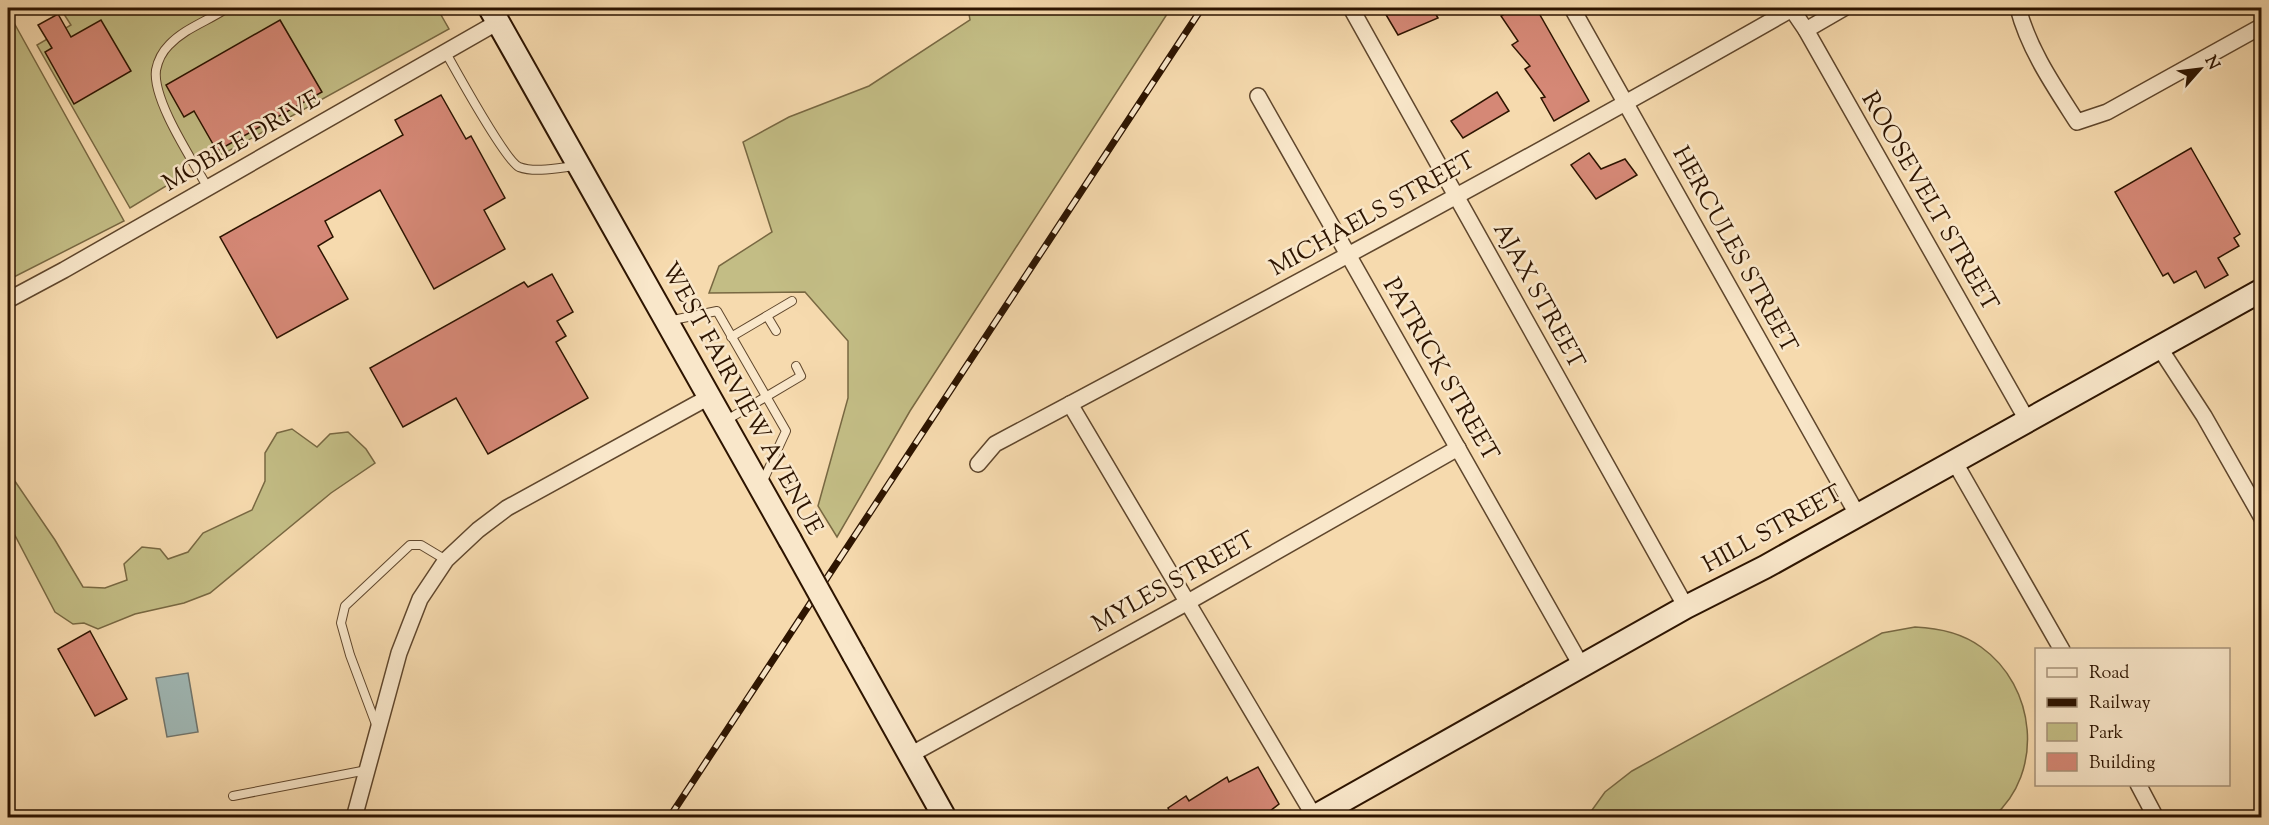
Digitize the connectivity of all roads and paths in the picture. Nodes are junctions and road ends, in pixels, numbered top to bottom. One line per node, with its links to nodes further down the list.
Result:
1 (227, 8): 14 (lane)
2 (1351, 8): 15 (street, AJAX STREET)
3 (1572, 8): 12 (street, HERCULES STREET)
4 (1792, 8): 9 (street, ROOSEVELT STREET); 12 (street, MICHAELS STREET)
5 (1844, 8): 9 (street)
6 (2018, 8): 8 (street)
7 (494, 15): 10 (street, MOBILE DRIVE); 13 (street, WEST FAIRVIEW AVENUE)
8 (2262, 26)
9 (1806, 30): 29 (street, ROOSEVELT STREET)
10 (446, 53): 13 (lane); 14 (street, MOBILE DRIVE)
11 (1258, 96): 16 (street, PATRICK STREET)
12 (1626, 104): 15 (street, MICHAELS STREET); 35 (street, HERCULES STREET)
13 (580, 166): 21 (street, WEST FAIRVIEW AVENUE)
14 (208, 188): 18 (street, MOBILE DRIVE)
15 (1456, 196): 16 (street, MICHAELS STREET); 39 (street, AJAX STREET)
16 (1348, 254): 28 (street, MICHAELS STREET); 31 (street, PATRICK STREET)
17 (2262, 290): 24 (street, HILL STREET)
18 (8, 300)
19 (792, 301): 20 (lane)
20 (767, 316): 22 (lane); 23 (lane)
21 (667, 321): 23 (lane); 27 (street, WEST FAIRVIEW AVENUE)
22 (776, 331)
23 (731, 337): 26 (lane)
24 (2159, 346): 29 (street, HILL STREET); 36 (street)
25 (796, 366): 26 (lane)
26 (766, 396): 30 (lane); 34 (lane)
27 (709, 397): 30 (street, WEST FAIRVIEW AVENUE); 37 (street)
28 (1070, 404): 33 (street, MICHAELS STREET); 38 (street)
29 (2027, 420): 32 (street, HILL STREET)
30 (723, 422): 34 (street, WEST FAIRVIEW AVENUE)
31 (1458, 448): 38 (street, MYLES STREET); 41 (street, PATRICK STREET)
32 (1954, 461): 35 (street, HILL STREET); 40 (street)
33 (978, 464)
34 (760, 487): 43 (street, WEST FAIRVIEW AVENUE, bridge)
35 (1857, 514): 39 (street, HILL STREET)
36 (2262, 518)
37 (446, 560): 42 (street); 42 (lane)
38 (1188, 603): 43 (street, MYLES STREET); 47 (street)
39 (1686, 607): 41 (street, HILL STREET)
40 (2061, 648)
41 (1582, 667): 47 (street, HILL STREET)
42 (378, 730): 44 (street)
43 (910, 755): 49 (street, WEST FAIRVIEW AVENUE)
44 (368, 770): 46 (lane); 48 (street)
45 (2139, 786): 50 (street)
46 (233, 796)
47 (1313, 817)
48 (354, 818)
49 (945, 818)
50 (2156, 818)

